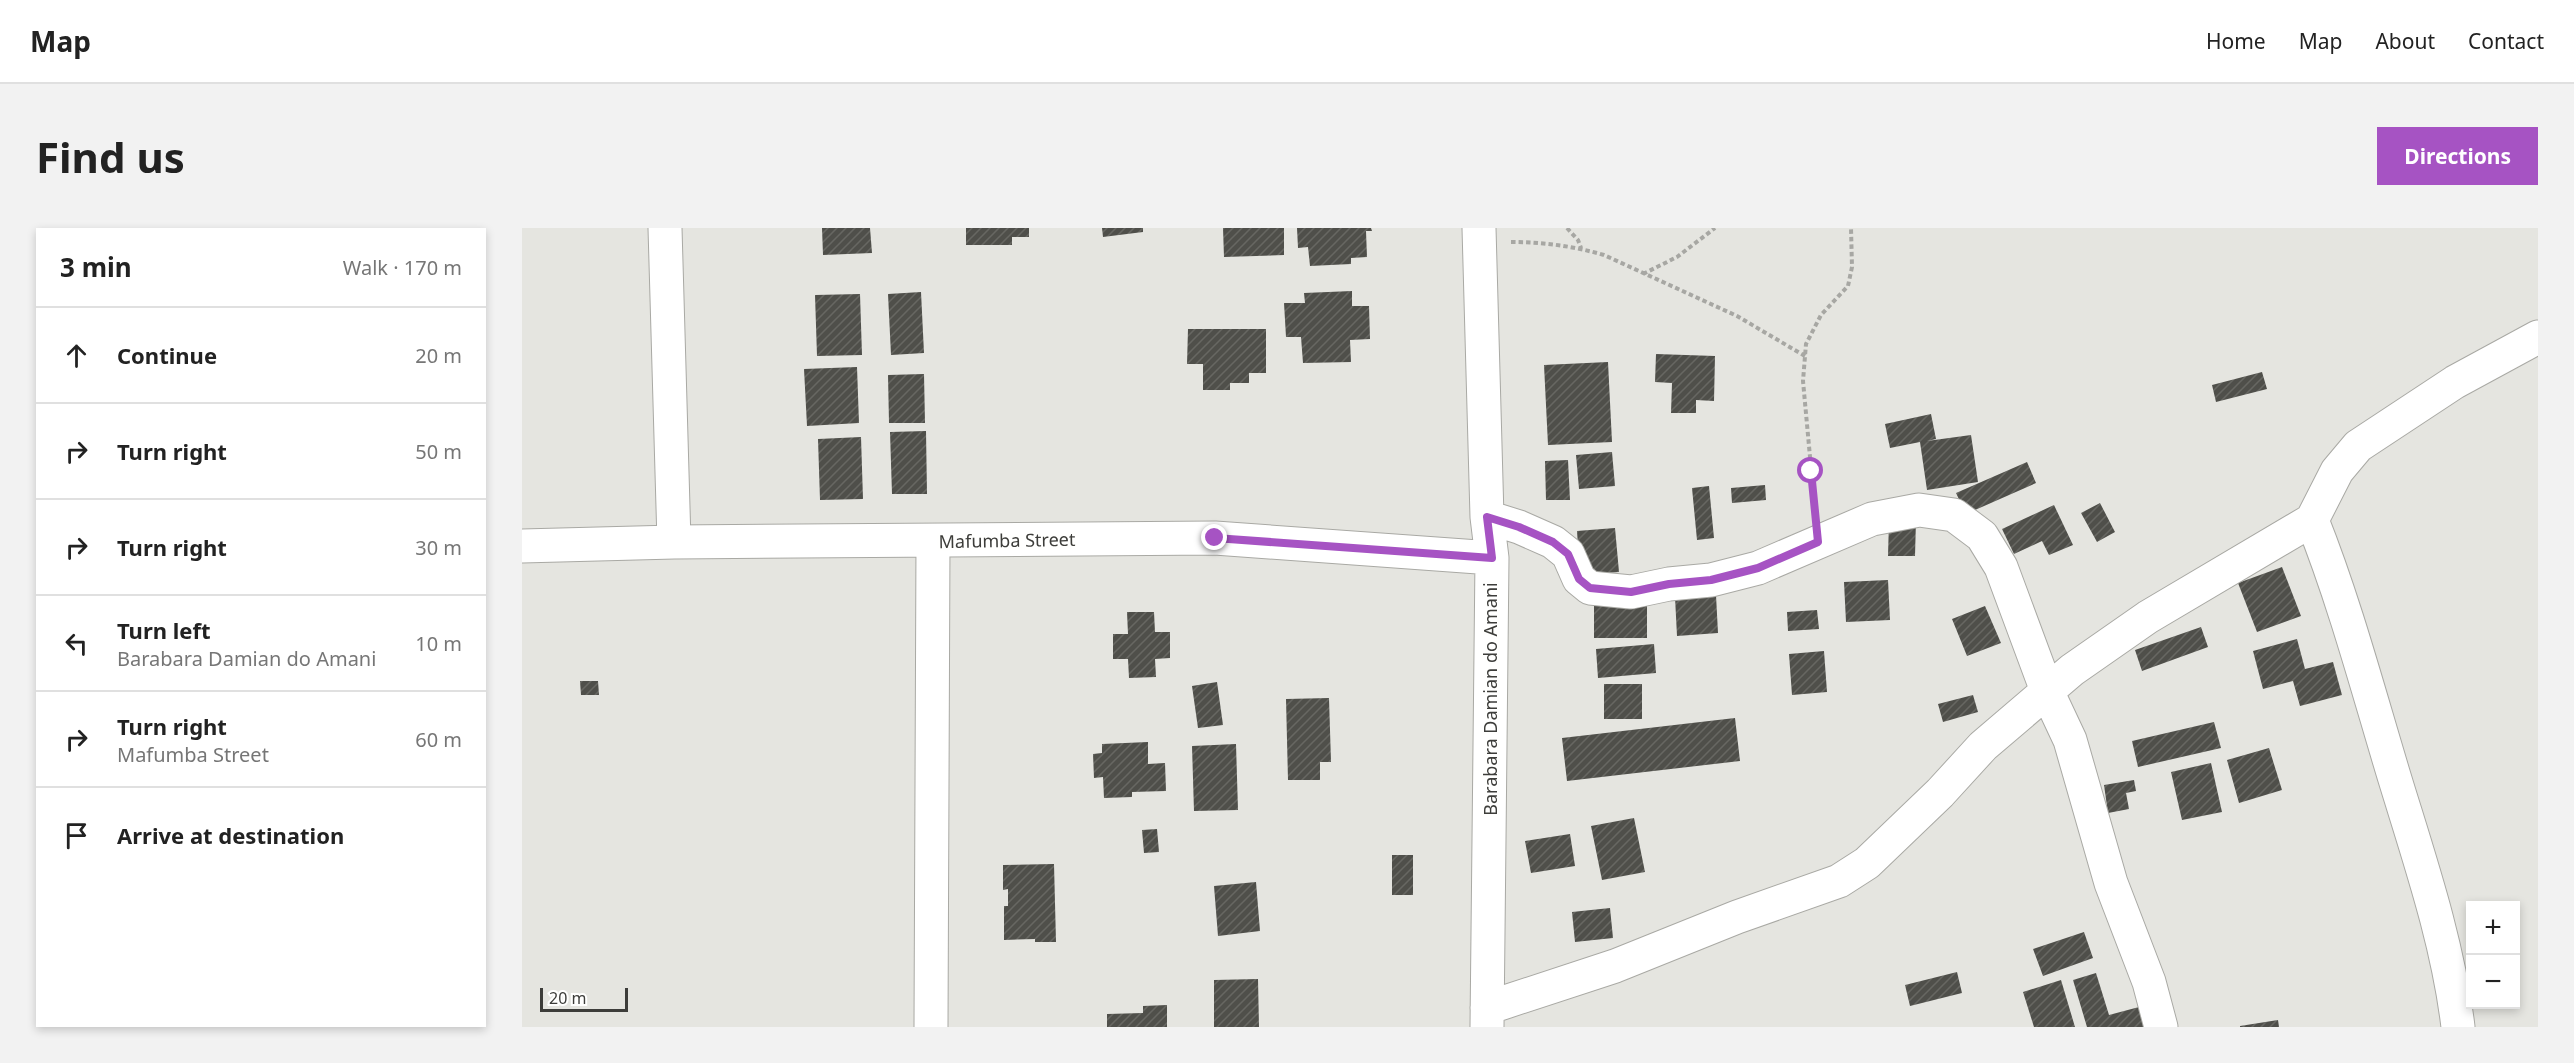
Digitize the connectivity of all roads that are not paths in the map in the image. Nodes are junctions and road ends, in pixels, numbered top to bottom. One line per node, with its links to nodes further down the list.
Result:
1 (665, 228): 7 (street)
2 (1479, 235): 4 (street, Barabara Damian do Amani)
3 (2538, 337): 5 (street)
4 (1487, 517): 9 (street, Barabara Damian do Amani); 10 (street)
5 (2312, 520): 10 (street); 14 (street)
6 (933, 541): 7 (street, Mafumba Street); 9 (street, Mafumba Street); 12 (street)
7 (674, 542): 8 (street, Mafumba Street)
8 (522, 546)
9 (1492, 558): 11 (street, Barabara Damian do Amani)
10 (2047, 692): 11 (street); 13 (street)
11 (1487, 1017)
12 (931, 1027)
13 (2161, 1027)
14 (2458, 1027)

